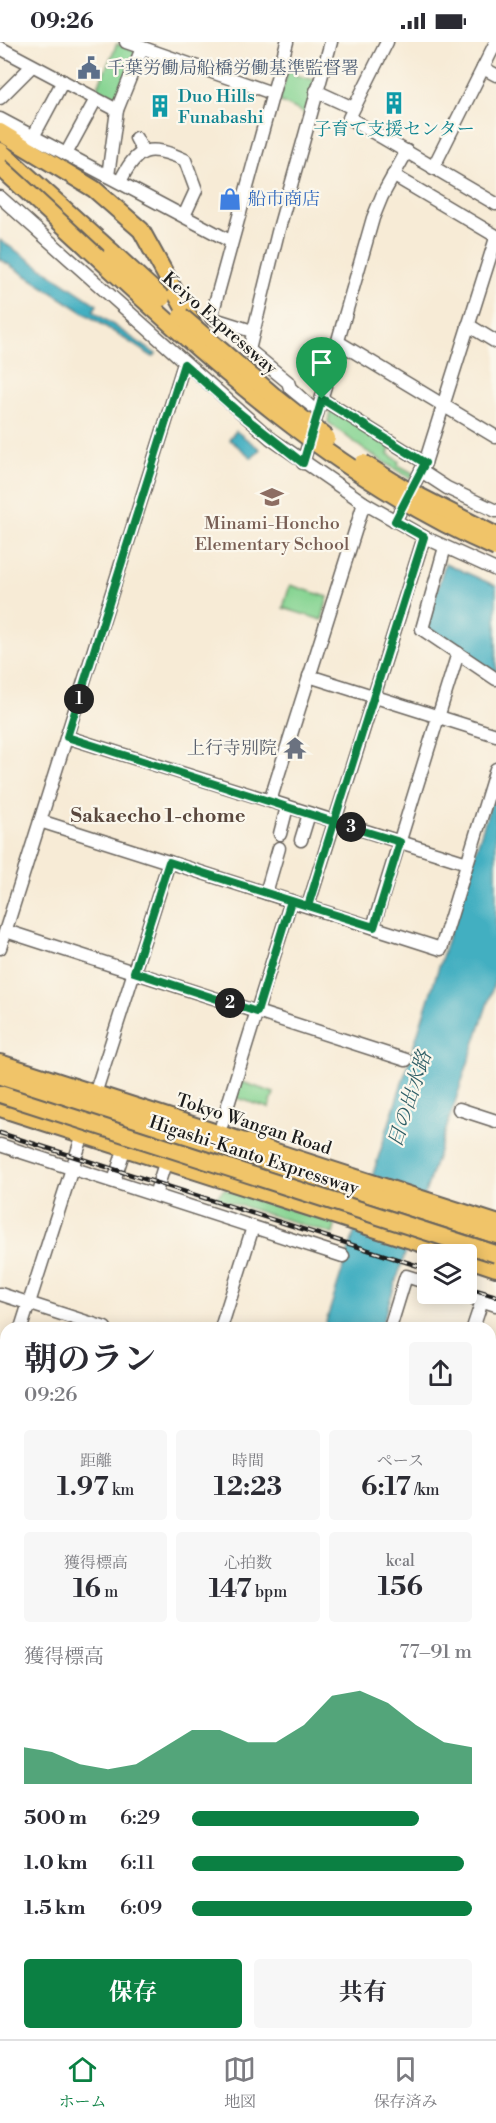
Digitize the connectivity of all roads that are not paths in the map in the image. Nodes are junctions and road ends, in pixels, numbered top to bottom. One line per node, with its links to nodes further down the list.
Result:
1 (126, 42): 6 (street)
2 (286, 42): 13 (street)
3 (331, 42): 12 (street)
4 (387, 42): 16 (street)
5 (496, 42): 9 (street)
6 (142, 48): 13 (street); 17 (street)
7 (0, 49): 8 (street)
8 (32, 66): 11 (street); 14 (street)
9 (483, 68): 10 (street); 27 (street)
10 (496, 75)
11 (63, 81): 15 (street); 20 (street)
12 (316, 91): 16 (street); 38 (street)
13 (272, 93): 35 (street)
14 (0, 98)
15 (96, 99): 17 (street); 25 (street)
16 (353, 108): 24 (street)
17 (117, 110): 29 (street)
18 (0, 119): 20 (street)
19 (0, 132): 37 (highway, bridge)
20 (33, 137): 25 (street)
21 (136, 138): 23 (street)
22 (0, 151): 37 (highway, Keiyo Expressway, bridge)
23 (143, 151): 30 (street); 33 (street)
24 (407, 152): 27 (street); 28 (street)
25 (66, 154): 29 (street)
26 (0, 167): 54 (highway, Keiyo Expressway, bridge)
27 (433, 168): 32 (street)
28 (393, 175): 34 (street); 39 (street)
29 (108, 176): 30 (street)
30 (120, 182): 33 (street)
31 (0, 197): 41 (street)
32 (496, 204)
33 (184, 216): 35 (street)
34 (496, 237): 36 (street)
35 (230, 241): 38 (street)
36 (468, 325): 40 (street); 43 (street)
37 (196, 330): 51 (highway, Keiyo Expressway, bridge)
38 (252, 331): 44 (street)
39 (338, 342): 42 (street); 43 (street)
40 (496, 342)
41 (184, 364): 46 (street); 62 (street)
42 (322, 399): 44 (street); 47 (street)
43 (444, 404): 45 (street); 47 (street)
44 (317, 413): 46 (street)
45 (496, 437)
46 (303, 463): 48 (street)
47 (423, 467): 49 (street); 50 (street)
48 (364, 503): 50 (street); 57 (street)
49 (496, 511)
50 (395, 521): 52 (street)
51 (496, 536)
52 (424, 537): 53 (street); 59 (street)
53 (445, 547): 55 (street); 56 (street)
54 (496, 548)
55 (496, 570)
56 (458, 653): 58 (street); 60 (street)
57 (309, 676): 59 (street); 64 (street)
58 (496, 679)
59 (373, 696): 60 (street); 68 (street)
60 (438, 717): 61 (street); 71 (street)
61 (496, 735)
62 (67, 737): 64 (street); 67 (street)
63 (496, 769): 74 (street)
64 (270, 801): 65 (street)
65 (287, 807): 66 (street); 69 (street)
66 (309, 814): 68 (street); 70 (street)
67 (40, 821): 73 (street); 79 (street)
68 (334, 822): 71 (street); 77 (street)
69 (280, 834)
70 (302, 840)
71 (400, 842): 74 (street); 78 (street)
72 (279, 848): 75 (street)
73 (169, 862): 75 (street); 81 (street)
74 (467, 863): 78 (street)
75 (266, 893): 76 (street)
76 (291, 901): 77 (street); 82 (street)
77 (308, 906): 78 (street)
78 (374, 927)
79 (6, 931): 80 (street); 81 (street)
80 (0, 948)
81 (134, 972): 82 (street); 88 (street)
82 (257, 1012): 83 (street); 92 (street)
83 (406, 1060)
84 (0, 1063): 88 (highway, Tokyo Wangan Road)
85 (0, 1076): 103 (highway, Higashi-Kanto Expressway)
86 (0, 1085): 93 (highway)
87 (0, 1094): 105 (highway, Higashi-Kanto Expressway, bridge)
88 (95, 1094): 101 (highway, Tokyo Wangan Road)
89 (0, 1108): 93 (highway)
90 (459, 1109): 91 (street)
91 (496, 1121)
92 (222, 1124)
93 (66, 1129): 94 (highway)
94 (83, 1134): 96 (highway); 98 (street)
95 (0, 1145): 98 (street)
96 (125, 1147): 97 (highway); 99 (street)
97 (166, 1160): 100 (street); 104 (highway)
98 (72, 1168): 99 (street); 113 (street)
99 (114, 1182): 100 (street)
100 (155, 1195): 102 (street)
101 (496, 1223)
102 (253, 1227): 106 (street); 117 (street)
103 (496, 1235)
104 (423, 1244)
105 (496, 1254)
106 (343, 1256)
107 (477, 1262): 108 (highway)
108 (496, 1268)
109 (417, 1280): 118 (street)
110 (0, 1294): 113 (street)
111 (477, 1298): 112 (street)
112 (482, 1300): 114 (street); 119 (street)
113 (29, 1303): 115 (street); 116 (street)
114 (496, 1305)
115 (23, 1322)
116 (87, 1322)
117 (223, 1322)
118 (392, 1322)
119 (475, 1322)

